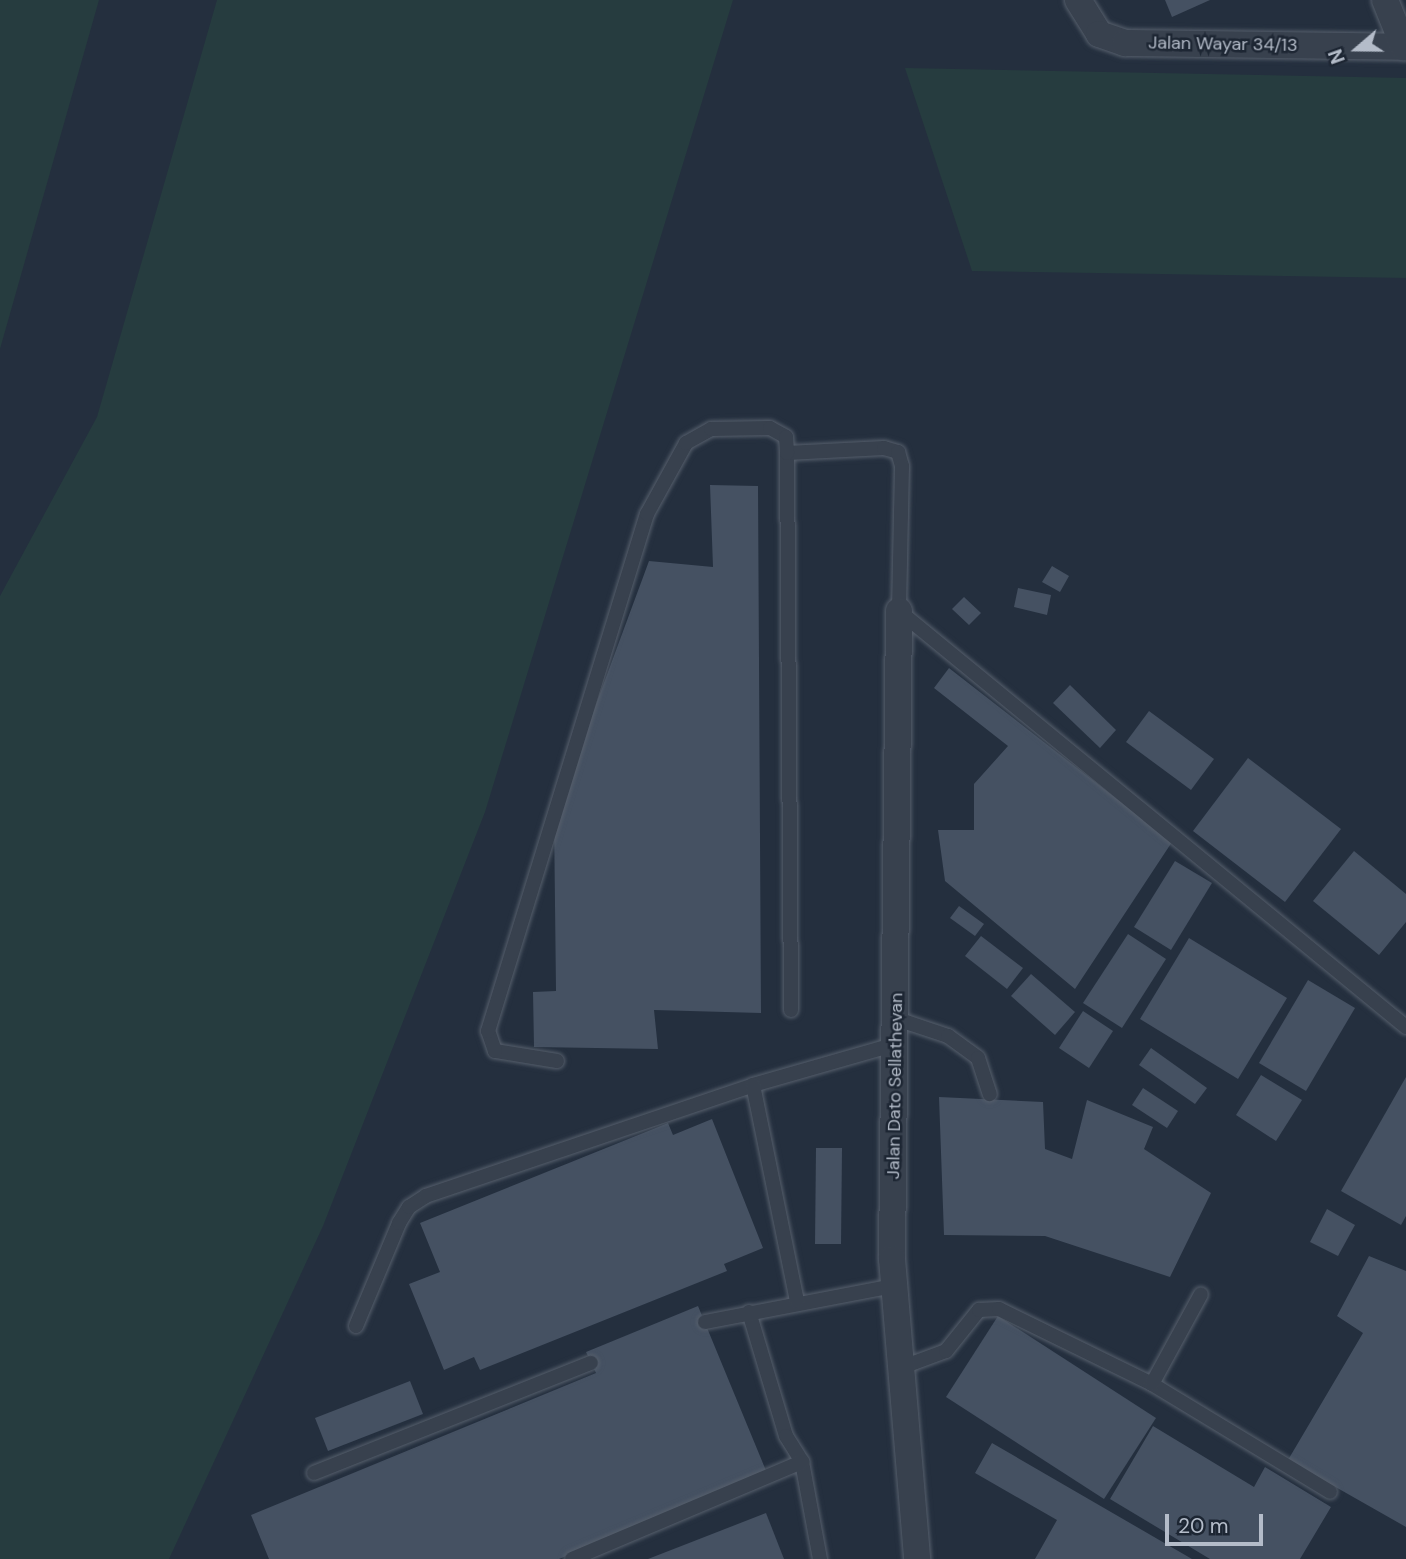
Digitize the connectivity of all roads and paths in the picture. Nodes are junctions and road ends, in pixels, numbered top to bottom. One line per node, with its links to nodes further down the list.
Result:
1 (1079, 0): 3 (street, Jalan Wayar 34/13)
2 (1385, 0): 3 (street)
3 (1405, 47)
4 (787, 453): 5 (lane); 6 (lane); 9 (lane)
5 (899, 611): 7 (lane); 8 (street, Jalan Dato Sellathevan)
6 (791, 1010)
7 (1406, 1027)
8 (897, 1031): 10 (lane); 11 (lane); 12 (street, Jalan Dato Sellathevan)
9 (557, 1061)
10 (753, 1085): 14 (lane); 17 (lane)
11 (990, 1094)
12 (894, 1286): 14 (lane); 19 (street, Jalan Dato Sellathevan)
13 (1201, 1294): 20 (lane)
14 (797, 1301): 15 (lane)
15 (749, 1312): 16 (lane); 21 (lane)
16 (705, 1322)
17 (356, 1326)
18 (591, 1363): 22 (lane)
19 (900, 1368): 20 (lane); 26 (street, Jalan Dato Sellathevan)
20 (1152, 1384): 23 (lane)
21 (802, 1462): 24 (lane); 25 (lane)
22 (314, 1473)
23 (1329, 1492)
24 (572, 1559)
25 (820, 1559)
26 (917, 1559)

